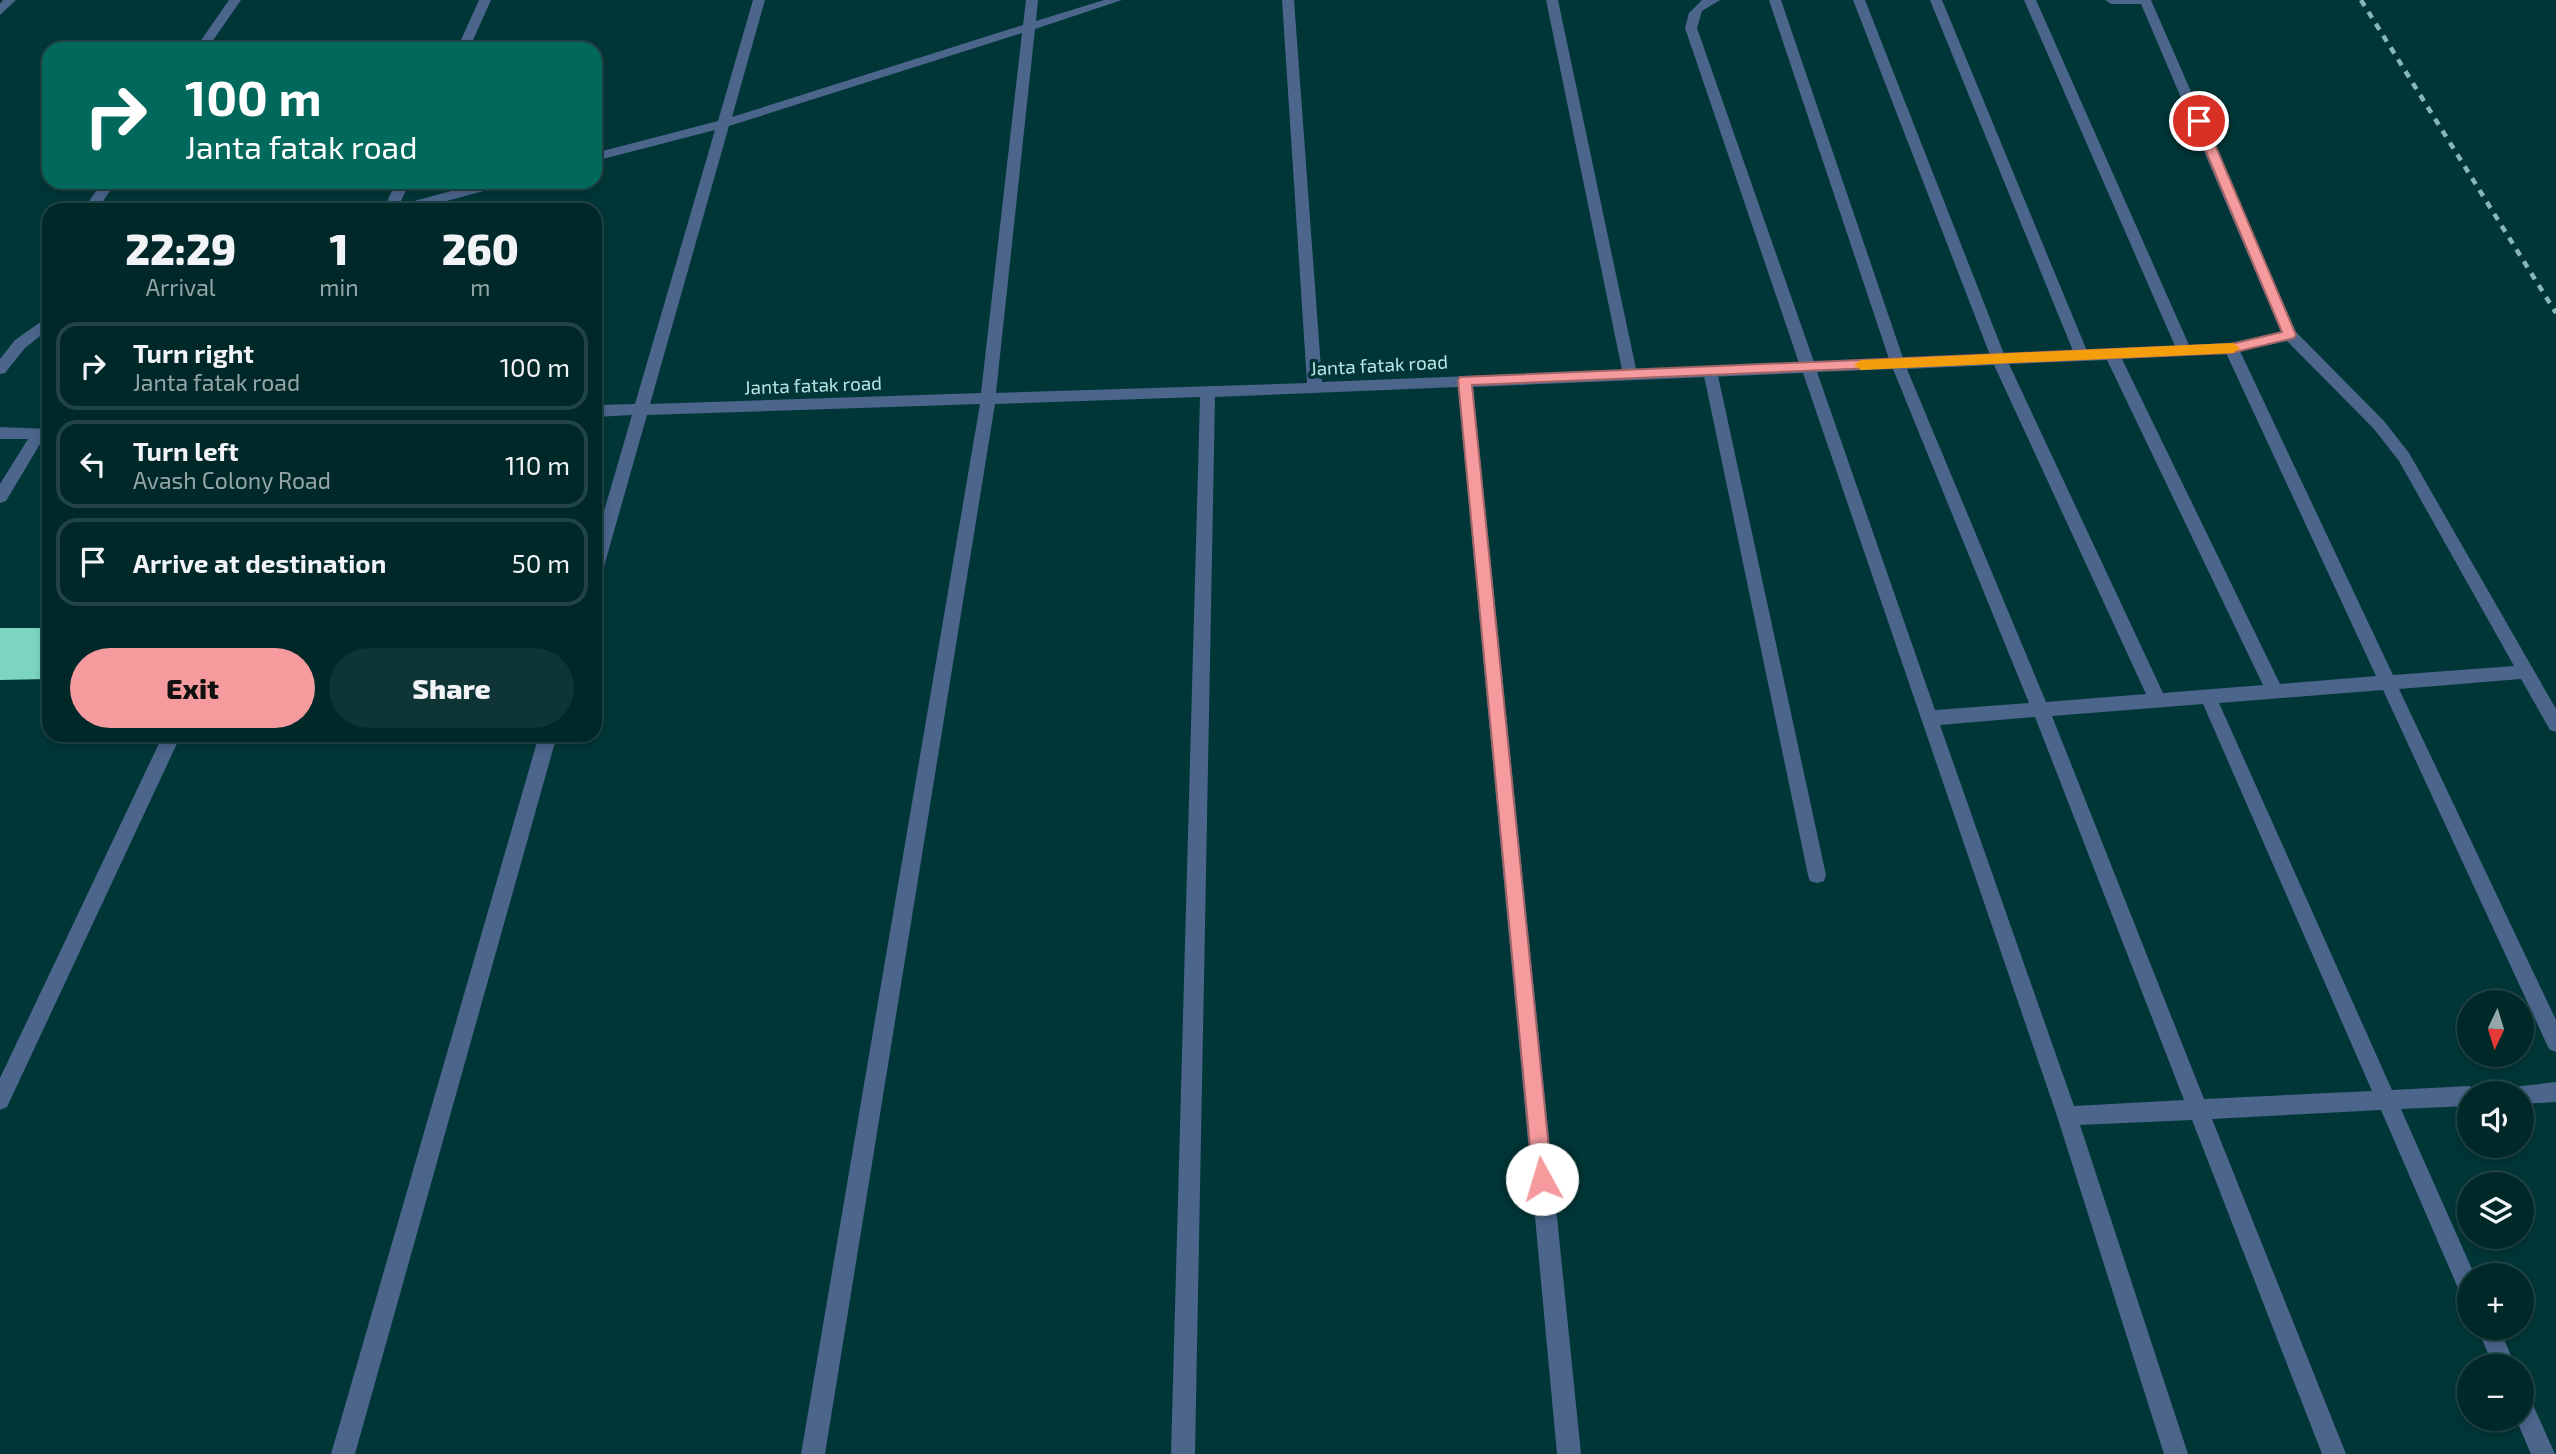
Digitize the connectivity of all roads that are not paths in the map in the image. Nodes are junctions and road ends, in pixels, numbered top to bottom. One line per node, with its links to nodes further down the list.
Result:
1 (10, 0): 16 (street)
2 (235, 0): 18 (street)
3 (485, 0): 19 (street)
4 (759, 0): 20 (street)
5 (1032, 0): 17 (street)
6 (1116, 0): 17 (street)
7 (1288, 0): 37 (street)
8 (1552, 0): 35 (street)
9 (1714, 0): 32 (street)
10 (1775, 0): 31 (street)
11 (1859, 0): 30 (street)
12 (1936, 0): 29 (street)
13 (2030, 0): 27 (street)
14 (2111, 0): 15 (street)
15 (2145, 1): 25 (street)
16 (0, 11)
17 (1028, 29): 20 (street); 39 (street)
18 (206, 42)
19 (466, 42)
20 (722, 124): 21 (street); 40 (street)
21 (602, 155)
22 (476, 189): 23 (street)
23 (422, 203)
24 (42, 327): 33 (street)
25 (2290, 335): 26 (street, Janta fatak road); 47 (street)
26 (2231, 348): 27 (street, Janta fatak road); 48 (street)
27 (2183, 350): 28 (street, Janta fatak road)
28 (2112, 354): 29 (street, Janta fatak road); 49 (street)
29 (2082, 356): 30 (street, Janta fatak road)
30 (1999, 359): 31 (street, Janta fatak road); 51 (street)
31 (1898, 364): 32 (street, Janta fatak road); 52 (street)
32 (1806, 367): 34 (street, Janta fatak road); 53 (street)
33 (0, 369)
34 (1710, 370): 35 (street, Janta fatak road); 57 (street)
35 (1630, 374): 36 (street, Janta fatak road)
36 (1465, 380): 37 (street, Janta fatak road); 71 (street)
37 (1315, 388): 38 (street, Janta fatak road)
38 (1208, 390): 39 (street, Janta fatak road); 70 (street)
39 (988, 399): 40 (street, Janta fatak road); 69 (street)
40 (641, 410): 41 (street, Janta fatak road); 46 (street)
41 (602, 411)
42 (0, 433): 43 (street)
43 (42, 433)
44 (42, 436): 45 (street)
45 (0, 497)
46 (602, 546)
47 (2526, 672): 48 (street); 54 (street)
48 (2387, 682): 49 (street); 58 (street)
49 (2275, 692): 50 (street)
50 (2208, 697): 51 (street); 63 (street)
51 (2158, 701): 52 (street)
52 (2041, 710): 53 (street); 64 (street)
53 (1931, 719): 65 (street)
54 (2556, 726)
55 (169, 742): 62 (street)
56 (546, 742): 68 (street)
57 (1817, 875)
58 (2556, 1042)
59 (2556, 1092): 60 (street)
60 (2534, 1093)
61 (2457, 1097): 63 (street)
62 (0, 1100)
63 (2387, 1100): 64 (street); 66 (street)
64 (2199, 1109): 65 (street); 73 (street)
65 (2067, 1116): 72 (street)
66 (2458, 1263)
67 (2533, 1431): 74 (street)
68 (343, 1454)
69 (813, 1454)
70 (1183, 1454)
71 (1569, 1454)
72 (2176, 1454)
73 (2334, 1454)
74 (2543, 1454)

